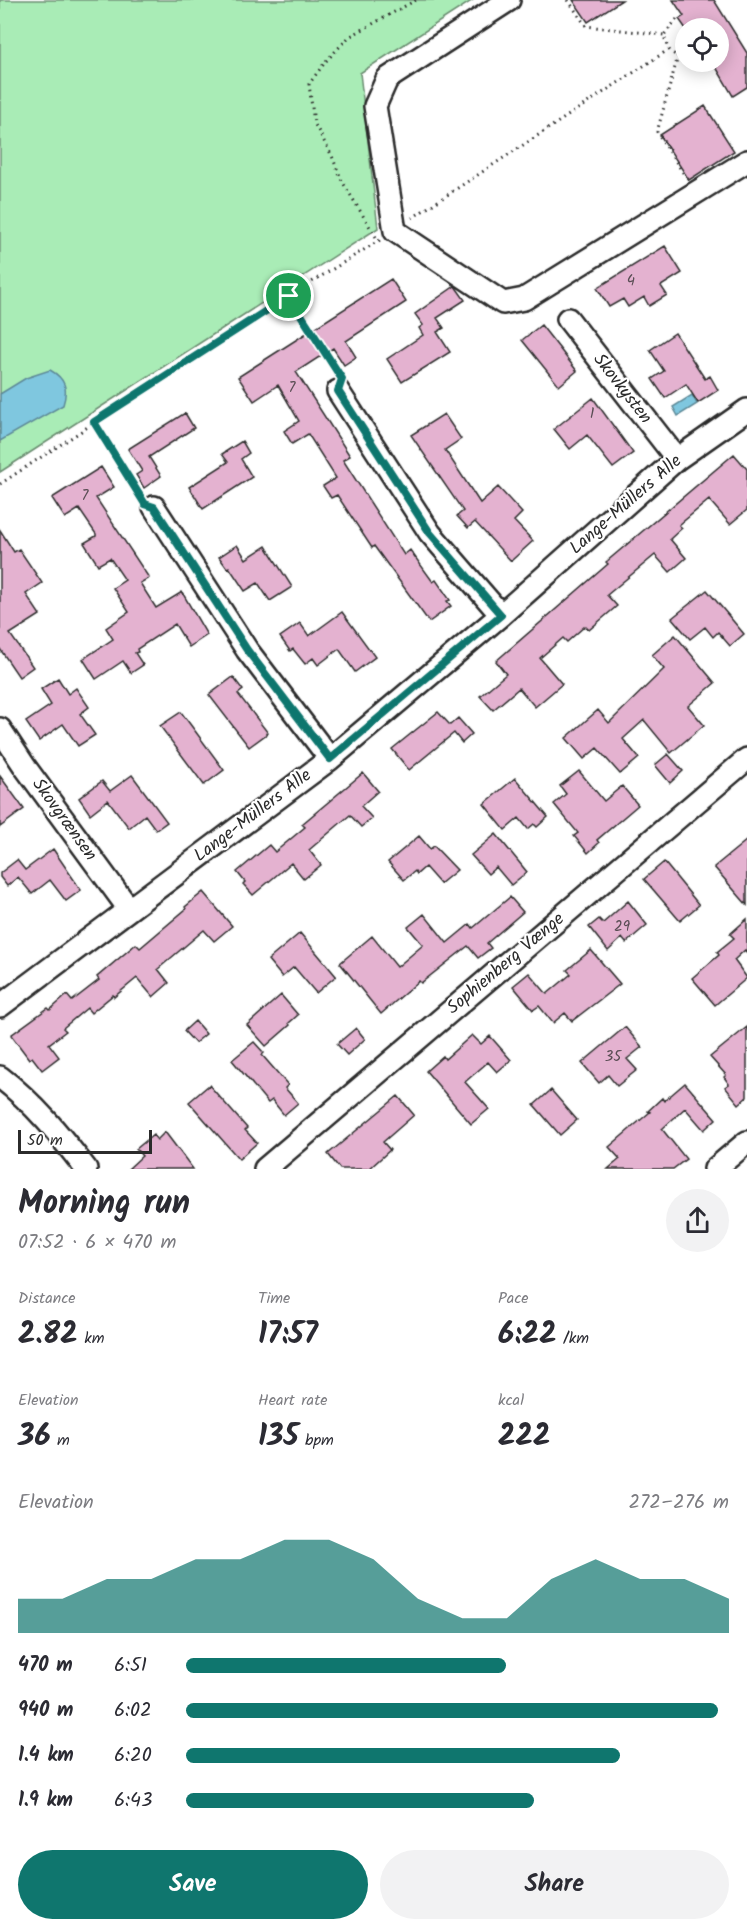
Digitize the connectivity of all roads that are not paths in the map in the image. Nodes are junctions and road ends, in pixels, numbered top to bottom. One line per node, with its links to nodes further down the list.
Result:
1 (508, 0): 2 (street)
2 (747, 161)
3 (567, 319): 6 (street, Skovkysten)
4 (338, 391): 8 (street)
5 (747, 410): 6 (street, Lange-Müllers Alle)
6 (677, 459): 8 (street, Lange-Müllers Alle)
7 (154, 507): 10 (street)
8 (501, 615): 10 (street, Lange-Müllers Alle)
9 (0, 729): 12 (street, Skovgrænsen)
10 (330, 759): 12 (street, Lange-Müllers Alle)
11 (747, 759): 17 (street, Sophienberg Vænge)
12 (129, 909): 13 (street, Lange-Müllers Alle)
13 (0, 1006)
14 (0, 1077): 16 (street)
15 (747, 1142): 18 (street)
16 (86, 1169)
17 (265, 1169)
18 (715, 1169)

